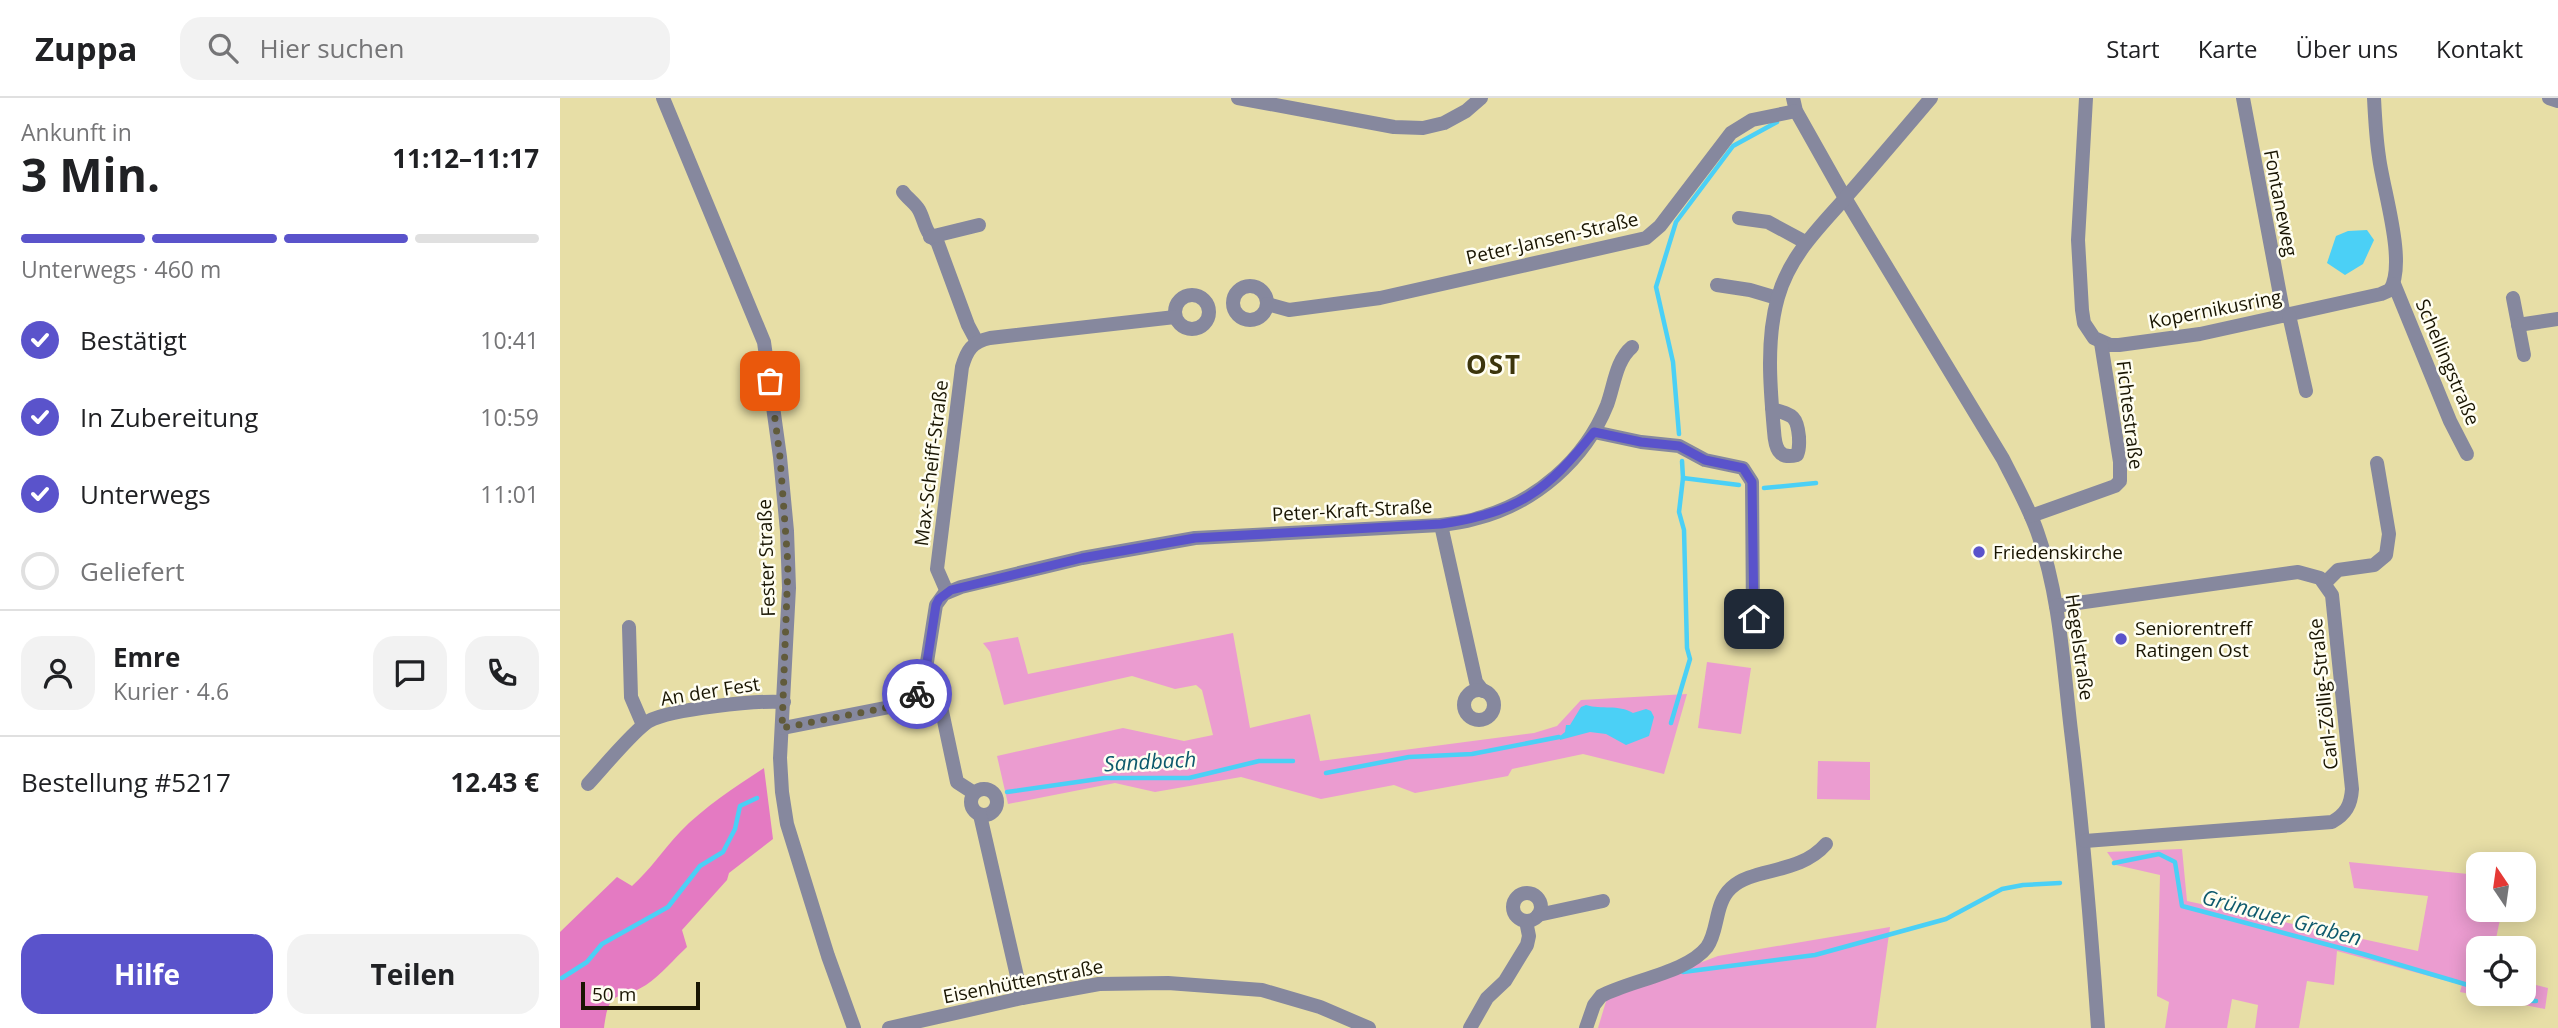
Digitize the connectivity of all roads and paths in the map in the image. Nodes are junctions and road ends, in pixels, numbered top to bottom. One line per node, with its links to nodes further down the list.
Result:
1 (663, 98): 45 (street, Fester Straße)
2 (1238, 98): 3 (street)
3 (1481, 98)
4 (1931, 98): 12 (street)
5 (2243, 98): 23 (street, Fontaneweg)
6 (2374, 98): 17 (street)
7 (2549, 98): 8 (street)
8 (2558, 101)
9 (1794, 104): 12 (street, Peter-Jansen-Straße); 21 (street, Peter-Jansen-Straße)
10 (2086, 105): 28 (street)
11 (903, 192): 15 (street)
12 (1845, 198): 16 (street); 36 (street, Hegelstraße)
13 (1739, 218): 16 (street)
14 (979, 225): 15 (street)
15 (930, 236): 27 (street)
16 (1805, 242): 19 (street)
17 (2394, 284): 23 (street, Kopernikusring); 34 (street, Schellingstraße)
18 (1717, 285): 19 (street)
19 (1777, 298): 32 (street)
20 (2513, 298): 26 (street)
21 (1267, 304): 22 (street); 22 (street, Peter-Jansen-Straße)
22 (1221, 311): 24 (street); 24 (street)
23 (2287, 315): 28 (street, Kopernikusring); 31 (street, Fontaneweg)
24 (1175, 317): 27 (street)
25 (2558, 319): 26 (street)
26 (2518, 325): 30 (street)
27 (977, 342): 39 (street, Max-Scheiff-Straße)
28 (2101, 343): 36 (street, Fichtestraße)
29 (1632, 347): 33 (street, Peter-Kraft-Straße)
30 (2524, 355)
31 (2306, 391)
32 (1772, 409)
33 (1594, 432): 37 (street, Peter-Kraft-Straße); 42 (street)
34 (2467, 454)
35 (2377, 463): 38 (street)
36 (2031, 516): 40 (street, Hegelstraße)
37 (1441, 524): 39 (street, Peter-Kraft-Straße); 44 (street)
38 (2325, 583): 40 (street); 51 (street, Carl-Zöllig-Straße)
39 (947, 592): 43 (street)
40 (2056, 606): 51 (street, Hegelstraße)
41 (629, 627): 46 (street, An der Fest)
42 (1762, 633)
43 (924, 681): 47 (street); 49 (street)
44 (1483, 691)
45 (784, 702): 46 (street, An der Fest); 47 (street, Fester Straße)
46 (643, 725): 48 (street, An der Fest)
47 (782, 728): 55 (street, Fester Straße)
48 (587, 784)
49 (974, 793): 50 (street); 50 (street)
50 (980, 815): 54 (street)
51 (2085, 841): 60 (street, Hegelstraße)
52 (1826, 844): 59 (street)
53 (1603, 901): 58 (street)
54 (1022, 998): 56 (street, Eisenhüttenstraße); 57 (street, Eisenhüttenstraße)
55 (853, 1028)
56 (889, 1028)
57 (1369, 1028)
58 (1470, 1028)
59 (1586, 1028)
60 (2098, 1028)

